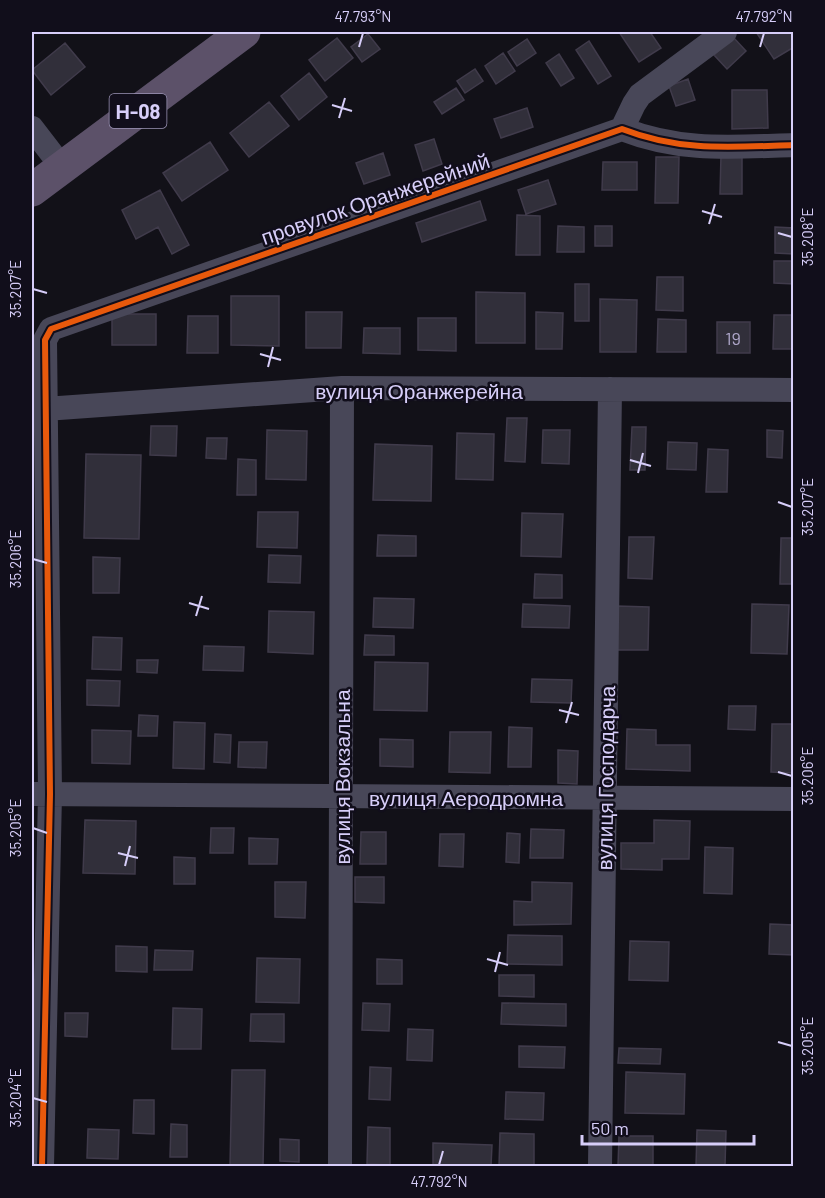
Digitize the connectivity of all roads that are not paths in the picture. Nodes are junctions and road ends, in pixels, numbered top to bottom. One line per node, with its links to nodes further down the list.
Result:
1 (244, 32): 6 (main road, Н-08)
2 (726, 32): 4 (street)
3 (32, 128): 6 (street)
4 (622, 129): 5 (street); 11 (street, провулок Оранжерейний)
5 (794, 145)
6 (62, 167): 7 (main road, Н-08)
7 (32, 190)
8 (342, 388): 9 (street, вулиця Оранжерейна); 11 (street, вулиця Оранжерейна); 13 (street, вулиця Вокзальна)
9 (610, 389): 10 (street, вулиця Оранжерейна); 14 (street, вулиця Господарча)
10 (794, 390)
11 (45, 409): 12 (street, провулок Оранжерейний)
12 (41, 794): 13 (street, вулиця Аеродромна); 16 (street, провулок Оранжерейний)
13 (341, 796): 14 (street, вулиця Аеродромна); 17 (street, вулиця Вокзальна)
14 (605, 798): 15 (street, вулиця Аеродромна); 18 (street, вулиця Господарча)
15 (794, 799)
16 (42, 1167)
17 (340, 1167)
18 (600, 1167)

